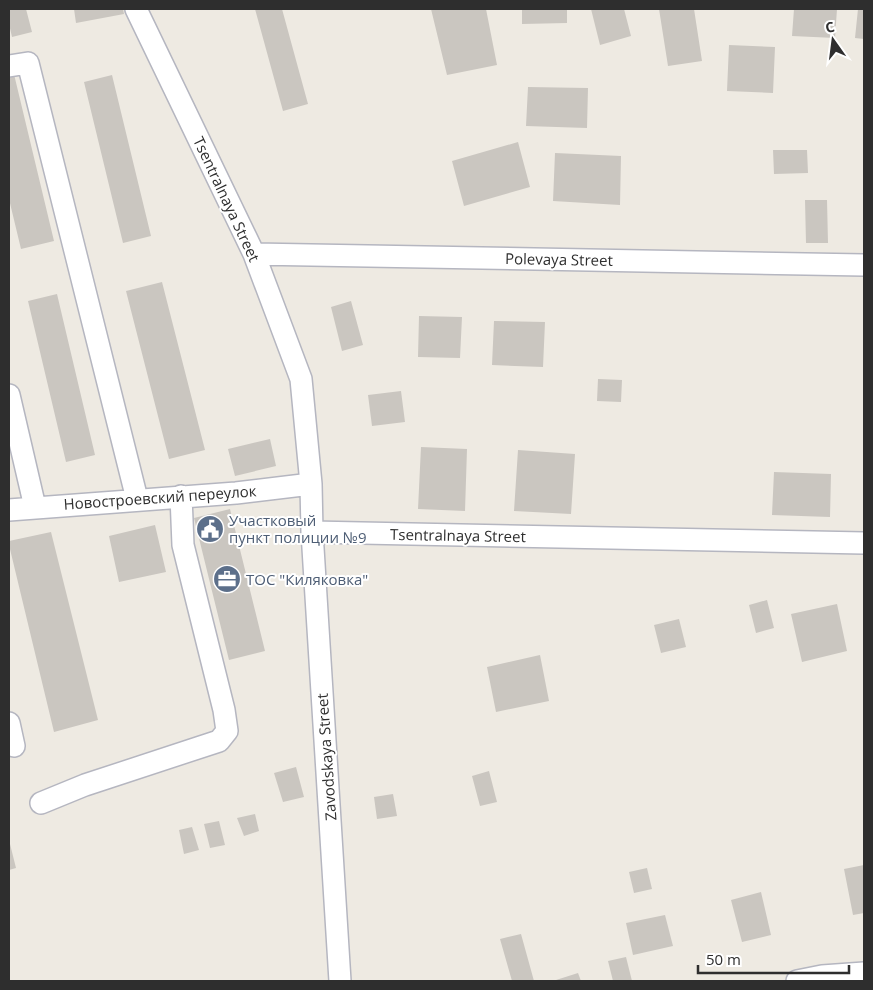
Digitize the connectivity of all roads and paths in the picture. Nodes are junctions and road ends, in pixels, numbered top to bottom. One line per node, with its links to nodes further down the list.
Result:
1 (136, 9): 3 (street, Tsentralnaya Street)
2 (18, 64): 8 (street)
3 (254, 254): 4 (street, Polevaya Street); 6 (street, Tsentralnaya Street)
4 (864, 265)
5 (9, 395): 9 (street)
6 (312, 484): 7 (street, Новостроевский переулок); 11 (street, Tsentralnaya Street)
7 (181, 496): 8 (street, Новостроевский переулок); 15 (street)
8 (137, 499): 9 (street, Новостроевский переулок)
9 (34, 507): 10 (street, Новостроевский переулок)
10 (9, 510)
11 (312, 532): 12 (street, Tsentralnaya Street); 17 (street, Zavodskaya Street)
12 (864, 543)
13 (9, 723): 14 (street)
14 (14, 746)
15 (41, 802)
16 (864, 973): 18 (street)
17 (340, 981)
18 (797, 981)

